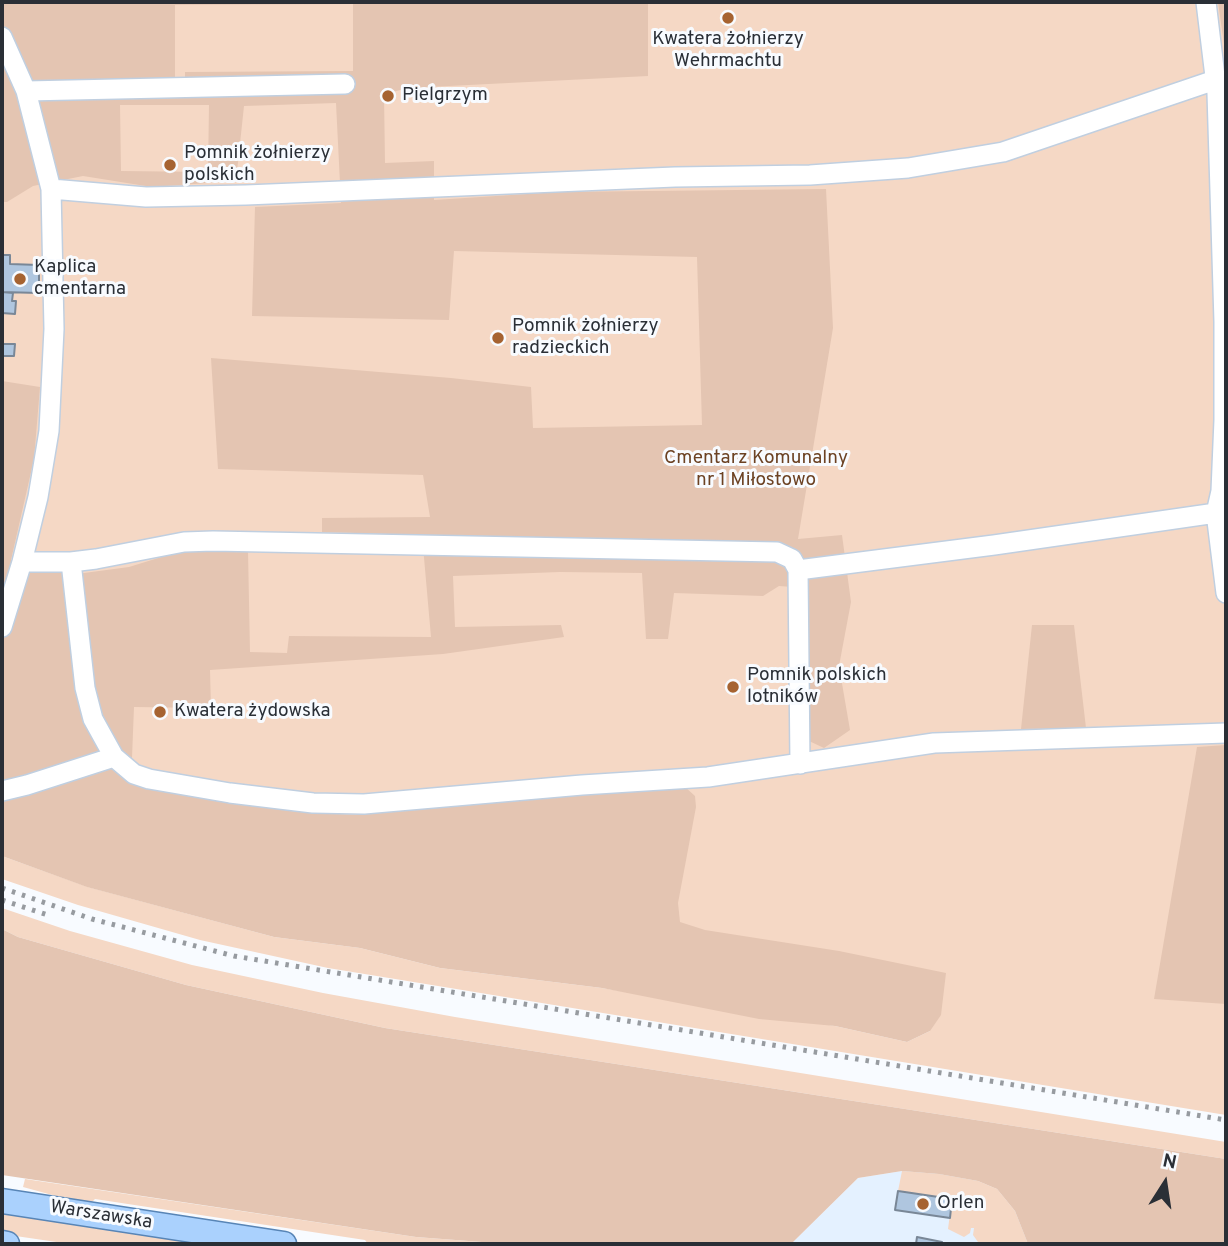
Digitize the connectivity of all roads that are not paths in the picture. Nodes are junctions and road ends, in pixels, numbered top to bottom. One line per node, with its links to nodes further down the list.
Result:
1 (1206, 2): 3 (street)
2 (2, 37): 5 (street)
3 (1214, 80): 6 (street); 7 (street)
4 (345, 84): 5 (street)
5 (26, 91): 6 (street)
6 (51, 189): 8 (street)
7 (1221, 511): 10 (street); 11 (street)
8 (22, 562): 9 (street); 12 (street)
9 (71, 562): 10 (street); 14 (street)
10 (798, 570): 15 (street)
11 (1226, 593)
12 (2, 627)
13 (1226, 733): 15 (street)
14 (114, 757): 15 (street); 16 (street)
15 (800, 764)
16 (2, 790)
17 (2, 1201): 20 (main road, Warszawska)
18 (2, 1243): 19 (main road)
19 (7, 1244)
20 (284, 1244)

